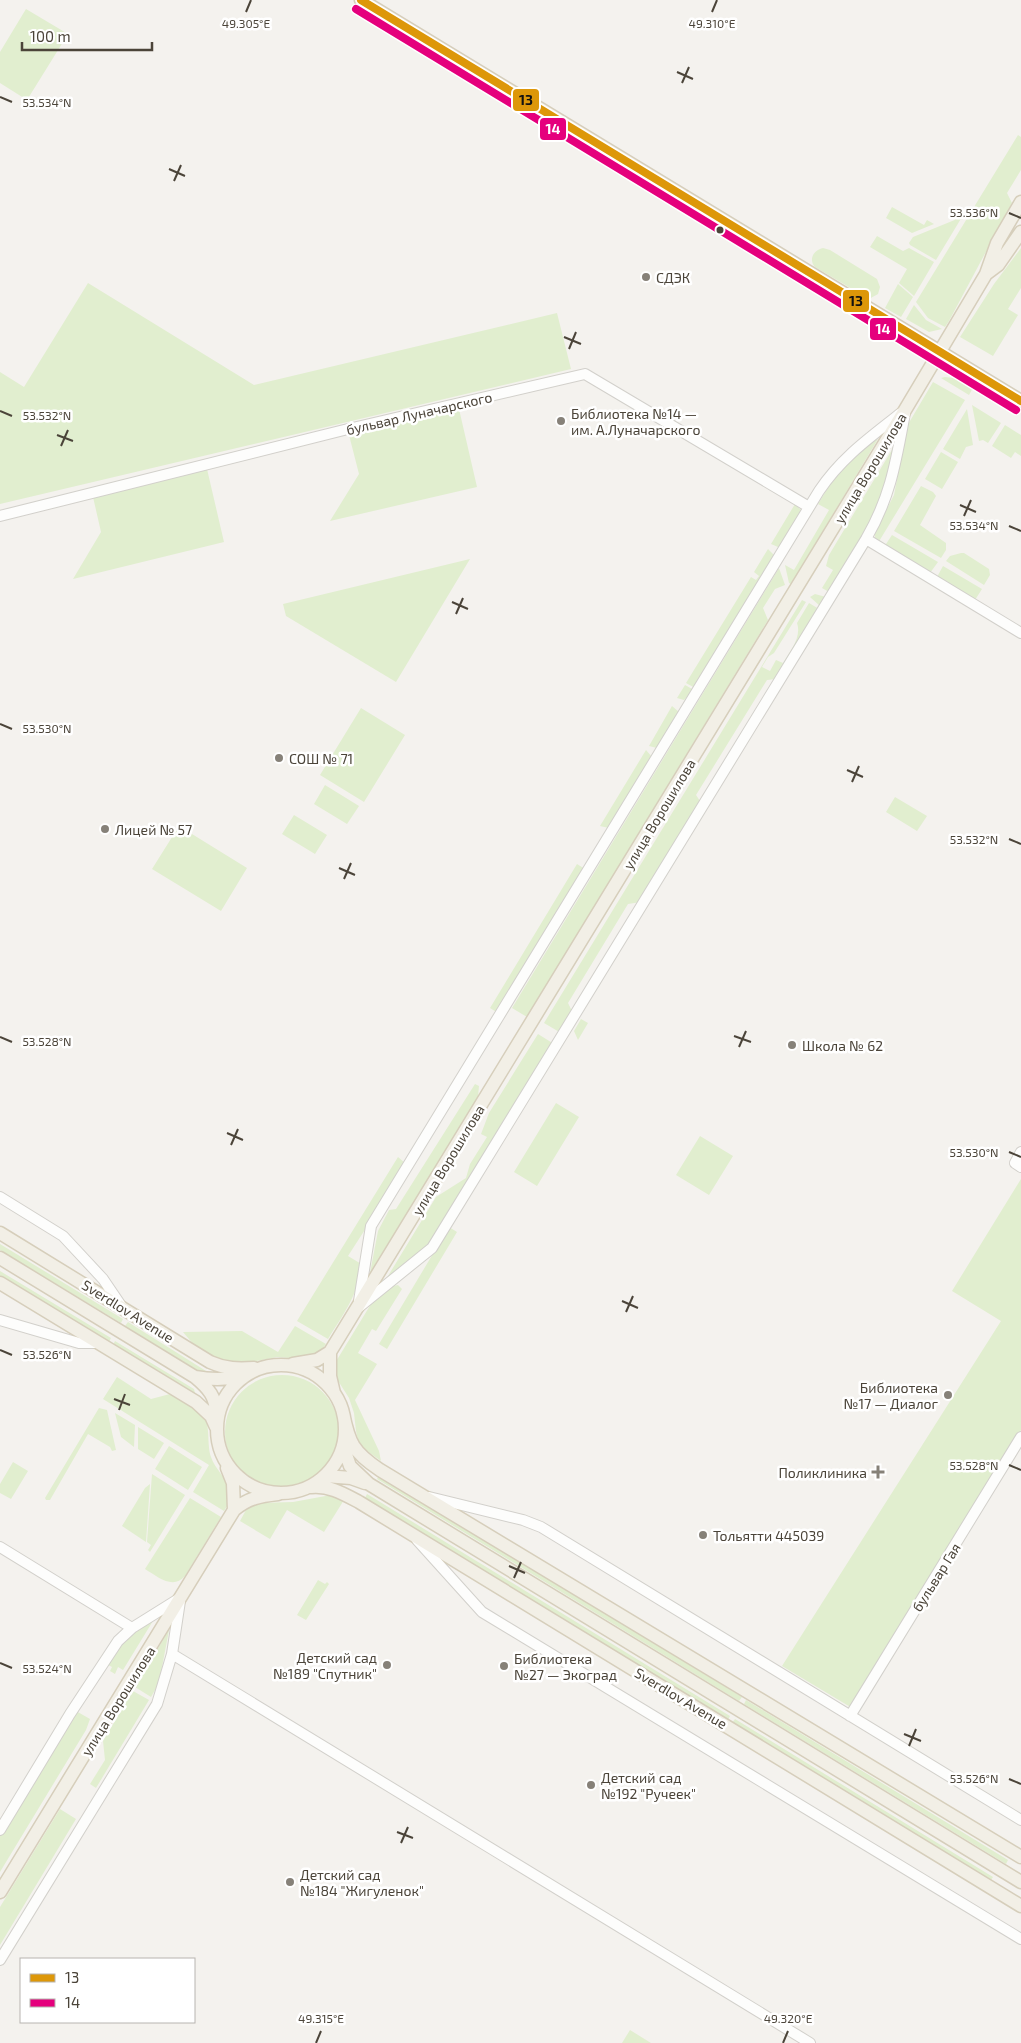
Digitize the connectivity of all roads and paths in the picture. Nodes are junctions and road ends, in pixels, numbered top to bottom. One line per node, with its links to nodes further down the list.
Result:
1 (361, 0): 5 (main road)
2 (1021, 202): 4 (main road, улица Ворошилова)
3 (1021, 232): 4 (main road, улица Ворошилова)
4 (986, 274): 5 (main road, улица Ворошилова)
5 (940, 351): 6 (main road); 7 (main road, улица Ворошилова)
6 (1021, 401)
7 (905, 410): 8 (street); 10 (street); 19 (main road, улица Ворошилова)
8 (809, 507): 9 (street, бульвар Луначарского); 19 (street)
9 (0, 516)
10 (866, 539): 11 (street); 19 (street)
11 (1021, 633)
12 (1021, 1152): 13 (street)
13 (1021, 1167)
14 (0, 1197): 18 (street)
15 (0, 1234): 18 (main road, Sverdlov Avenue)
16 (0, 1258): 26 (main road, Sverdlov Avenue)
17 (0, 1282): 21 (main road)
18 (123, 1308): 24 (main road, Sverdlov Avenue)
19 (358, 1308): 22 (main road, улица Ворошилова)
20 (0, 1320): 21 (street)
21 (99, 1343): 29 (main road)
22 (330, 1352): 23 (main road); 27 (main road)
23 (286, 1365): 24 (main road); 27 (main road)
24 (262, 1367): 25 (main road)
25 (246, 1375): 26 (main road, Sverdlov Avenue); 29 (main road)
26 (195, 1376): 29 (main road, Sverdlov Avenue)
27 (334, 1393): 28 (main road)
28 (343, 1412): 31 (main road); 37 (main road)
29 (216, 1422): 32 (main road)
30 (1021, 1437): 44 (street, бульвар Гая)
31 (343, 1446): 33 (main road); 34 (main road, Sverdlov Avenue)
32 (225, 1463): 36 (main road); 38 (main road)
33 (326, 1476): 34 (main road, Sverdlov Avenue); 35 (main road)
34 (369, 1484): 48 (main road, Sverdlov Avenue)
35 (311, 1487): 36 (main road); 39 (main road, Sverdlov Avenue)
36 (278, 1494): 38 (main road)
37 (421, 1494): 44 (street); 47 (main road)
38 (234, 1510): 41 (main road, улица Ворошилова)
39 (411, 1534): 50 (main road, Sverdlov Avenue); 51 (street)
40 (0, 1547): 42 (street)
41 (181, 1598): 42 (street); 43 (street); 49 (main road, улица Ворошилова)
42 (132, 1628): 46 (street)
43 (172, 1654): 52 (street); 53 (street)
44 (850, 1716): 45 (street)
45 (1021, 1820)
46 (0, 1830)
47 (1021, 1857)
48 (1021, 1882)
49 (0, 1892)
50 (1021, 1906)
51 (1021, 1939)
52 (0, 1960)
53 (810, 2043)

